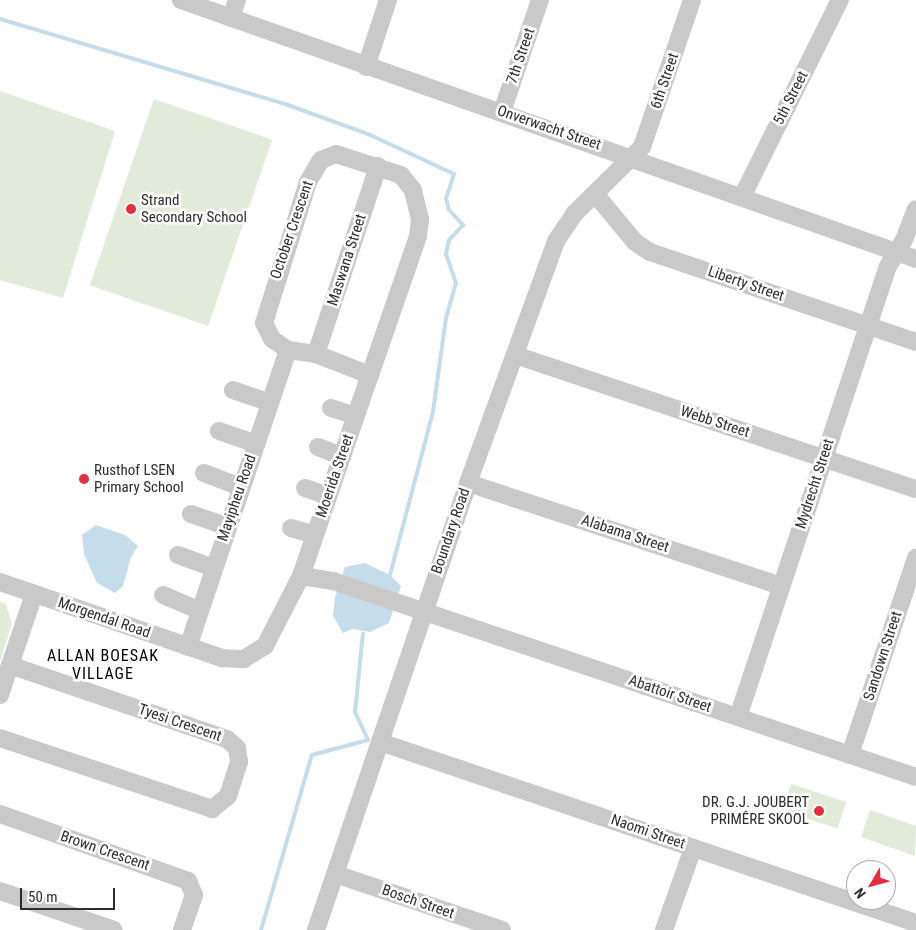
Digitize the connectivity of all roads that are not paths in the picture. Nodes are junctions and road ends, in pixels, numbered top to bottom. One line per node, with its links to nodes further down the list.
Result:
1 (181, 0): 7 (street, Onverwacht Street)
2 (238, 0): 7 (street)
3 (388, 0): 8 (street)
4 (540, 0): 9 (street, 7th Street)
5 (692, 0): 10 (street, 6th Street)
6 (840, 0): 13 (street, 5th Street)
7 (231, 18): 8 (street, Onverwacht Street)
8 (366, 67): 9 (street, Onverwacht Street)
9 (502, 112): 10 (street, Onverwacht Street)
10 (631, 157): 12 (street, Boundary Road); 13 (street, Onverwacht Street)
11 (378, 166): 19 (street, October Crescent); 20 (street, Maswana Street); 22 (street, October Crescent)
12 (596, 195): 17 (street, Liberty Street); 21 (street, Boundary Road)
13 (742, 197): 15 (street, Onverwacht Street)
14 (916, 209): 15 (street, Mydrecht Street)
15 (896, 252): 16 (street, Onverwacht Street); 17 (street, Mydrecht Street)
16 (916, 259)
17 (868, 326): 18 (street, Liberty Street); 31 (street, Mydrecht Street)
18 (916, 342)
19 (288, 350): 20 (street); 24 (street, Mayipheu Road)
20 (316, 354): 22 (street)
21 (515, 355): 31 (street, Webb Street); 33 (street, Boundary Road)
22 (370, 375): 26 (street, Moerida Street)
23 (233, 390): 24 (street)
24 (270, 403): 28 (street, Mayipheu Road)
25 (332, 408): 26 (street)
26 (356, 416): 30 (street, Moerida Street)
27 (219, 431): 28 (street)
28 (256, 444): 34 (street, Mayipheu Road)
29 (318, 447): 30 (street)
30 (342, 456): 37 (street, Moerida Street)
31 (824, 458): 36 (street, Webb Street); 47 (street, Mydrecht Street)
32 (204, 473): 34 (street)
33 (468, 483): 47 (street, Alabama Street); 51 (street, Boundary Road)
34 (241, 487): 39 (street, Mayipheu Road)
35 (305, 488): 37 (street)
36 (916, 489)
37 (328, 496): 41 (street, Moerida Street)
38 (191, 514): 39 (street)
39 (228, 527): 44 (street, Mayipheu Road)
40 (291, 528): 41 (street)
41 (315, 536): 45 (street, Moerida Street)
42 (178, 555): 44 (street)
43 (916, 558): 58 (street, Sandown Street)
44 (214, 568): 50 (street, Mayipheu Road)
45 (301, 576): 51 (street); 52 (street, Morgendal Road)
46 (0, 582): 48 (street, Morgendal Road)
47 (782, 586): 55 (street, Mydrecht Street)
48 (34, 594): 52 (street, Morgendal Road); 53 (street)
49 (163, 596): 50 (street)
50 (199, 610): 52 (street, Mayipheu Road)
51 (424, 611): 55 (street, Abattoir Street); 57 (street, Boundary Road)
52 (188, 647)
53 (10, 665): 54 (street); 56 (street, Tyesi Crescent)
54 (0, 695)
55 (738, 717): 58 (street, Abattoir Street)
56 (0, 738)
57 (380, 742): 61 (street, Naomi Street); 62 (street, Boundary Road)
58 (850, 755): 59 (street, Abattoir Street)
59 (916, 777)
60 (0, 814): 67 (street, Brown Crescent)
61 (693, 848): 65 (street, Naomi Street); 70 (street)
62 (335, 874): 68 (street, Boundary Road); 69 (street, Bosch Street)
63 (0, 891): 64 (street)
64 (74, 923): 66 (street)
65 (916, 923)
66 (114, 930)
67 (182, 930)
68 (316, 930)
69 (502, 930)
70 (664, 930)

